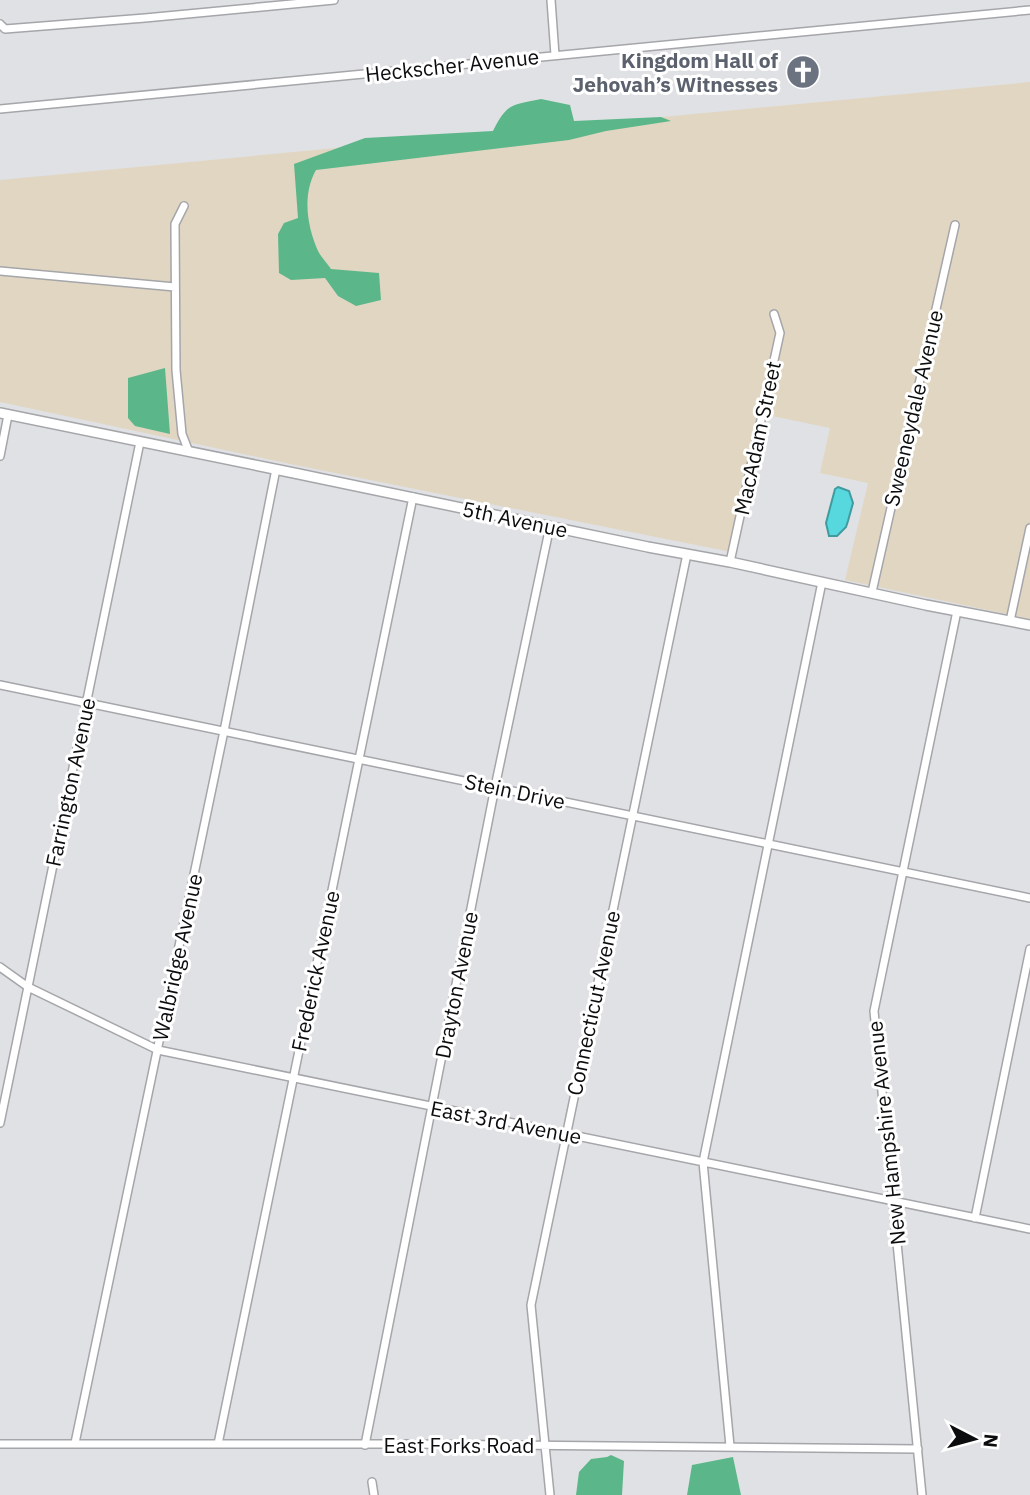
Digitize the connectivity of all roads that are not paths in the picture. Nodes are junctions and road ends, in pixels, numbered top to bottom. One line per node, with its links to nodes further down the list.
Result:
1 (334, 0): 4 (street)
2 (551, 0): 5 (street)
3 (1030, 9): 5 (street, Heckscher Avenue)
4 (3, 26)
5 (555, 55): 6 (street, Heckscher Avenue)
6 (0, 108)
7 (184, 206): 10 (street)
8 (955, 225): 23 (street, Sweeneydale Avenue)
9 (0, 271): 10 (street)
10 (175, 287): 14 (street)
11 (774, 314): 21 (street, MacAdam Street)
12 (4, 414): 13 (main road, 5th Avenue); 15 (street)
13 (140, 442): 14 (main road, 5th Avenue); 28 (street, Farrington Avenue)
14 (189, 452): 16 (main road, 5th Avenue)
15 (0, 456)
16 (276, 469): 17 (main road, 5th Avenue); 29 (street, Walbridge Avenue)
17 (413, 497): 18 (main road, 5th Avenue); 30 (street, Frederick Avenue)
18 (550, 526): 20 (main road, 5th Avenue); 31 (street, Drayton Avenue)
19 (1030, 528): 25 (street)
20 (687, 554): 21 (main road, 5th Avenue); 32 (street, Connecticut Avenue)
21 (730, 562): 22 (main road, 5th Avenue)
22 (822, 582): 23 (main road, 5th Avenue); 33 (street)
23 (872, 592): 24 (main road, 5th Avenue)
24 (957, 611): 25 (main road, 5th Avenue); 34 (street, New Hampshire Avenue)
25 (1010, 621): 26 (main road, 5th Avenue)
26 (1030, 625)
27 (0, 685): 28 (street, Stein Drive)
28 (86, 704): 29 (street, Stein Drive); 38 (street, Farrington Avenue)
29 (224, 731): 30 (street, Stein Drive); 39 (street, Walbridge Avenue)
30 (359, 759): 31 (street, Stein Drive); 40 (street, Frederick Avenue)
31 (495, 787): 32 (street, Stein Drive); 41 (street, Drayton Avenue)
32 (633, 816): 33 (street, Stein Drive); 43 (street, Connecticut Avenue)
33 (768, 844): 34 (street, Stein Drive); 44 (street)
34 (903, 872): 35 (street, Stein Drive); 45 (street, New Hampshire Avenue)
35 (1030, 898)
36 (1030, 949): 46 (street)
37 (0, 967): 38 (street, East 3rd Avenue)
38 (28, 987): 39 (street, East 3rd Avenue); 42 (street, Farrington Avenue)
39 (158, 1050): 40 (street, East 3rd Avenue); 48 (street, Walbridge Avenue)
40 (293, 1077): 41 (street, East 3rd Avenue); 50 (street, Frederick Avenue)
41 (432, 1107): 43 (street, East 3rd Avenue); 51 (street, Drayton Avenue)
42 (0, 1123)
43 (566, 1134): 44 (street, East 3rd Avenue); 52 (street, Connecticut Avenue)
44 (703, 1162): 45 (street, East 3rd Avenue); 53 (street)
45 (892, 1201): 46 (street, East 3rd Avenue); 54 (street, New Hampshire Avenue)
46 (975, 1218): 47 (street, East 3rd Avenue)
47 (1030, 1229)
48 (75, 1443): 49 (street, East Forks Road); 50 (street, East Forks Road)
49 (0, 1444)
50 (218, 1444): 51 (street, East Forks Road)
51 (365, 1444): 52 (street, East Forks Road)
52 (545, 1445): 53 (street, East Forks Road); 57 (street, Connecticut Avenue)
53 (730, 1446): 54 (street, East Forks Road)
54 (918, 1449): 58 (street, New Hampshire Avenue)
55 (372, 1482): 56 (street)
56 (374, 1495)
57 (550, 1495)
58 (922, 1495)

